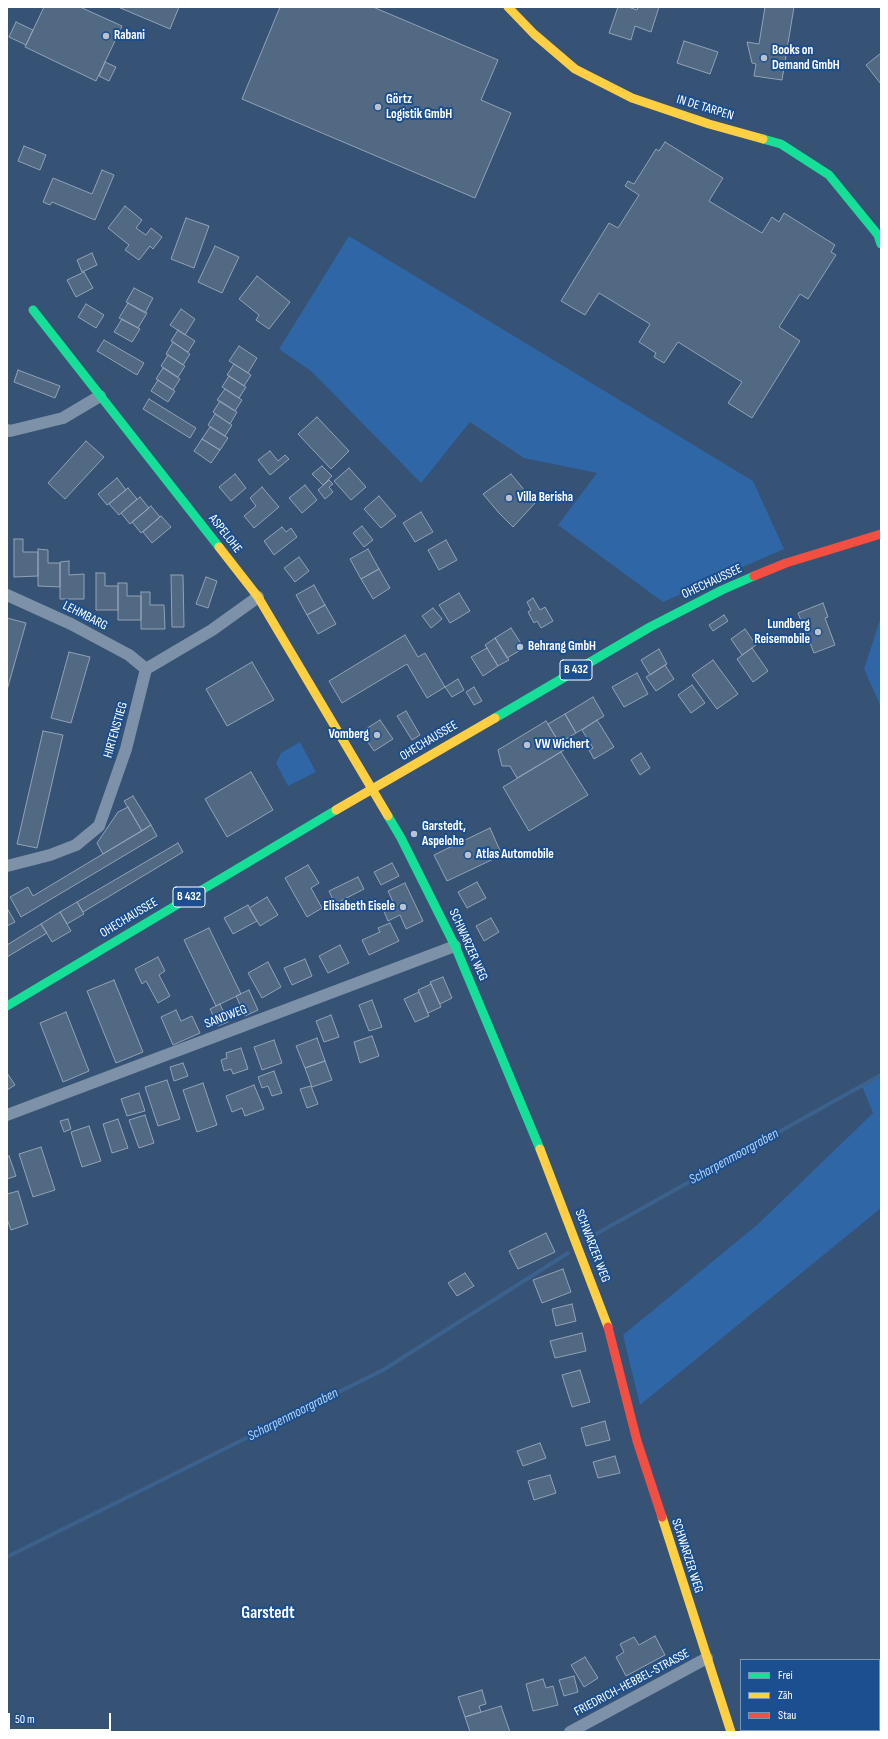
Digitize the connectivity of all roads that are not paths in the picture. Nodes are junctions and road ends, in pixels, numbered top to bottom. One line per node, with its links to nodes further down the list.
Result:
1 (508, 7): 2 (street, IN DE TARPEN)
2 (880, 237)
3 (33, 310): 4 (street, ASPELOHE)
4 (100, 396): 5 (street); 8 (street, ASPELOHE)
5 (7, 430)
6 (881, 534): 10 (street, OHECHAUSSEE / B 432)
7 (7, 595): 9 (street, LEHMBARG)
8 (258, 598): 9 (street); 10 (street, ASPELOHE)
9 (146, 669): 11 (street, HIRTENSTIEG)
10 (372, 790): 12 (street, SCHWARZER WEG); 13 (street, OHECHAUSSEE / B 432)
11 (7, 866)
12 (455, 946): 14 (street, SANDWEG); 15 (street, SCHWARZER WEG)
13 (7, 1006)
14 (7, 1115)
15 (707, 1658): 16 (street, FRIEDRICH-HEBBEL-STRASSE); 17 (street, SCHWARZER WEG)
16 (570, 1732)
17 (731, 1732)

